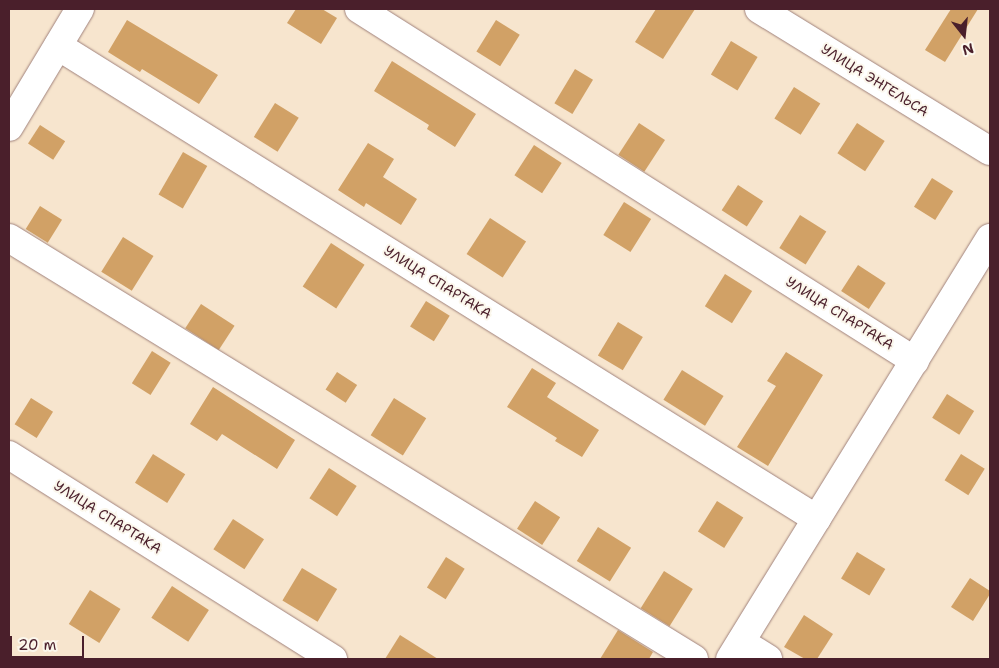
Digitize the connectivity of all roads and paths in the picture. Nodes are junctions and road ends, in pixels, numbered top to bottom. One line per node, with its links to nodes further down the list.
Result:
1 (80, 9): 4 (street)
2 (359, 9): 9 (street, УЛИЦА СПАРТАКА)
3 (759, 9): 6 (street, УЛИЦА ЭНГЕЛЬСА)
4 (58, 46): 5 (street); 11 (street, УЛИЦА СПАРТАКА)
5 (9, 127)
6 (990, 151)
7 (9, 238): 14 (street)
8 (990, 238): 9 (street)
9 (915, 361): 11 (street)
10 (9, 455): 13 (street, УЛИЦА СПАРТАКА)
11 (817, 518): 12 (street)
12 (736, 651): 15 (street)
13 (333, 659)
14 (694, 659)
15 (768, 659)

